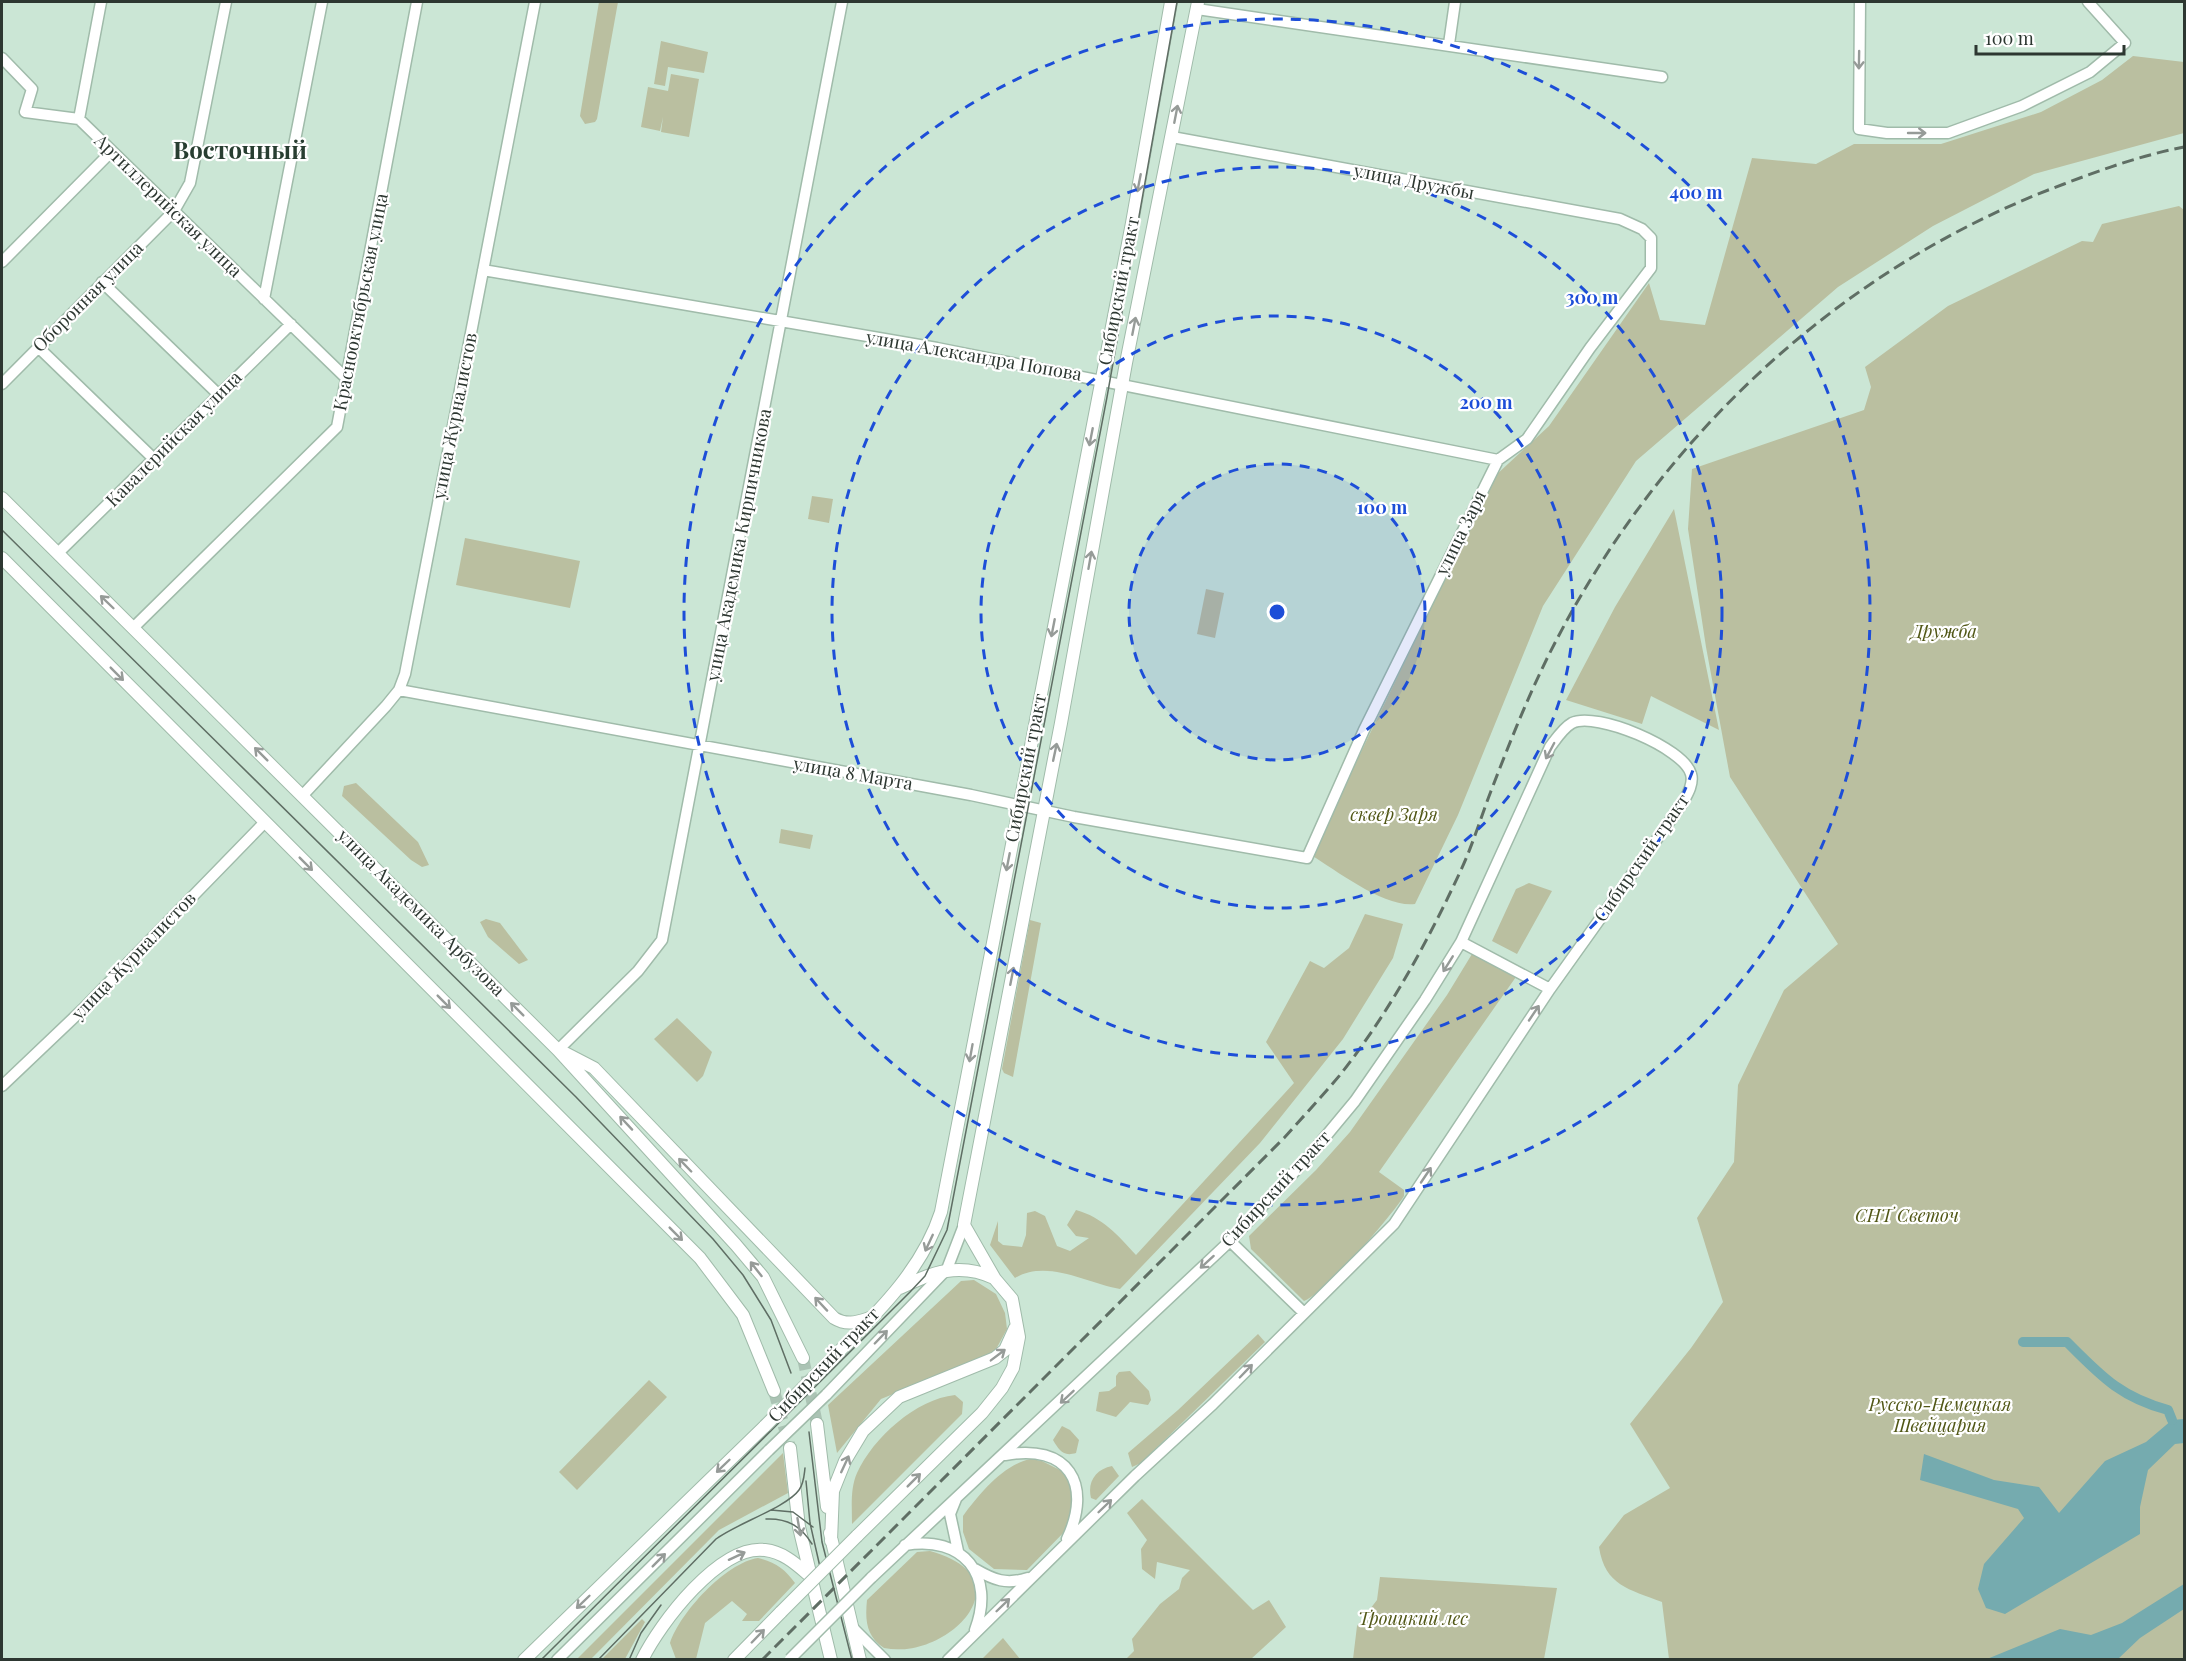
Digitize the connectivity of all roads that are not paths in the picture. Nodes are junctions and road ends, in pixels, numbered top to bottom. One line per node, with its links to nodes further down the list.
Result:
1 (101, 2): 15 (street)
2 (226, 2): 18 (street, Оборонная улица)
3 (322, 2): 23 (street)
4 (417, 2): 27 (street, Краснооктябрьская улица)
5 (534, 2): 21 (street, улица Журналистов)
6 (842, 2): 25 (street, улица Академика Кирпичникова)
7 (1171, 2): 28 (main road, Сибирский тракт, one-way to 28)
8 (1455, 2): 12 (street)
9 (1860, 2): 10 (street, one-way to 10)
10 (2088, 2)
11 (1197, 5): 12 (street); 16 (main road, Сибирский тракт, one-way to 11)
12 (1449, 44): 14 (street)
13 (2, 58): 15 (street, Артиллерийская улица)
14 (1662, 76)
15 (79, 119): 17 (street, Артиллерийская улица)
16 (1172, 137): 19 (street, улица Дружбы); 29 (main road, Сибирский тракт, one-way to 16)
17 (112, 150): 18 (street, Артиллерийская улица); 20 (street)
18 (174, 211): 22 (street, Оборонная улица); 23 (street, Артиллерийская улица)
19 (1651, 238): 33 (street, улица Заря)
20 (2, 262)
21 (483, 270): 25 (street, улица Александра Попова); 38 (street, улица Журналистов)
22 (102, 282): 26 (street, Оборонная улица); 31 (street)
23 (264, 299): 24 (street, Артиллерийская улица)
24 (291, 324): 27 (street, Артиллерийская улица); 31 (street, Кавалерийская улица)
25 (782, 324): 28 (street, улица Александра Попова); 39 (street, улица Академика Кирпичникова)
26 (38, 347): 30 (street, Оборонная улица); 32 (street)
27 (346, 378): 37 (street, Краснооктябрьская улица)
28 (1102, 379): 29 (street, улица Александра Попова); 41 (main road, Сибирский тракт, one-way to 41)
29 (1123, 383): 33 (street, улица Александра Попова); 42 (main road, Сибирский тракт, one-way to 29)
30 (2, 384)
31 (219, 395): 32 (street, Кавалерийская улица)
32 (154, 459): 35 (street, Кавалерийская улица)
33 (1498, 460): 44 (street, улица Заря)
34 (2, 498): 35 (main road, улица Академика Арбузова)
35 (58, 553): 37 (main road, улица Академика Арбузова, one-way to 35)
36 (2, 558): 43 (main road, one-way to 43)
37 (134, 627): 40 (main road, улица Академика Арбузова, one-way to 37)
38 (399, 690): 39 (street, улица 8 Марта); 40 (street, улица Журналистов)
39 (700, 746): 41 (street, улица 8 Марта); 47 (street, улица Академика Кирпичникова)
40 (303, 795): 47 (main road, улица Академика Арбузова, one-way to 40)
41 (1018, 804): 42 (street, улица 8 Марта); 53 (main road, Сибирский тракт, one-way to 53)
42 (1044, 809): 44 (street, улица 8 Марта); 49 (main road, Сибирский тракт, one-way to 42)
43 (264, 823): 48 (street, улица Журналистов); 58 (main road, one-way to 58)
44 (1307, 858)
45 (1461, 942): 46 (street); 46 (street, Сибирский тракт, one-way to 45); 50 (street, Сибирский тракт, one-way to 50)
46 (1550, 989): 54 (street, Сибирский тракт, one-way to 46)
47 (558, 1050): 55 (main road, one-way to 47); 57 (main road, улица Академика Арбузова, one-way to 47)
48 (2, 1086)
49 (964, 1225): 51 (street, Сибирский тракт); 52 (main road)
50 (1230, 1240): 54 (street); 61 (street, Сибирский тракт, one-way to 61)
51 (946, 1269): 52 (main road); 53 (main road); 74 (street, Сибирский тракт, one-way to 51, bridge)
52 (995, 1279): 56 (main road)
53 (898, 1289): 55 (main road, Сибирский тракт)
54 (1304, 1312): 65 (street, Сибирский тракт, one-way to 54)
55 (871, 1317): 73 (main road, Сибирский тракт, one-way to 73, bridge)
56 (1017, 1321): 63 (main road, one-way to 56); 76 (main road, one-way to 56, bridge)
57 (803, 1358)
58 (774, 1391)
59 (817, 1424): 63 (main road)
60 (790, 1448): 68 (main road, one-way to 68)
61 (1005, 1455): 62 (street, Сибирский тракт); 65 (street)
62 (957, 1496): 64 (street, Сибирский тракт); 66 (street)
63 (831, 1541): 70 (main road)
64 (904, 1545): 66 (street); 77 (street, Сибирский тракт, bridge)
65 (1064, 1545): 69 (street, Сибирский тракт)
66 (958, 1551): 67 (street)
67 (975, 1569): 69 (street); 71 (street)
68 (809, 1575): 75 (main road, one-way to 68); 78 (main road)
69 (1033, 1576): 71 (street, Сибирский тракт, one-way to 69)
70 (852, 1628): 79 (main road); 80 (street)
71 (974, 1634): 72 (street, Сибирский тракт)
72 (949, 1658)
73 (524, 1659)
74 (557, 1659)
75 (642, 1659)
76 (734, 1659)
77 (790, 1659)
78 (831, 1659)
79 (860, 1659)
80 (885, 1659)

